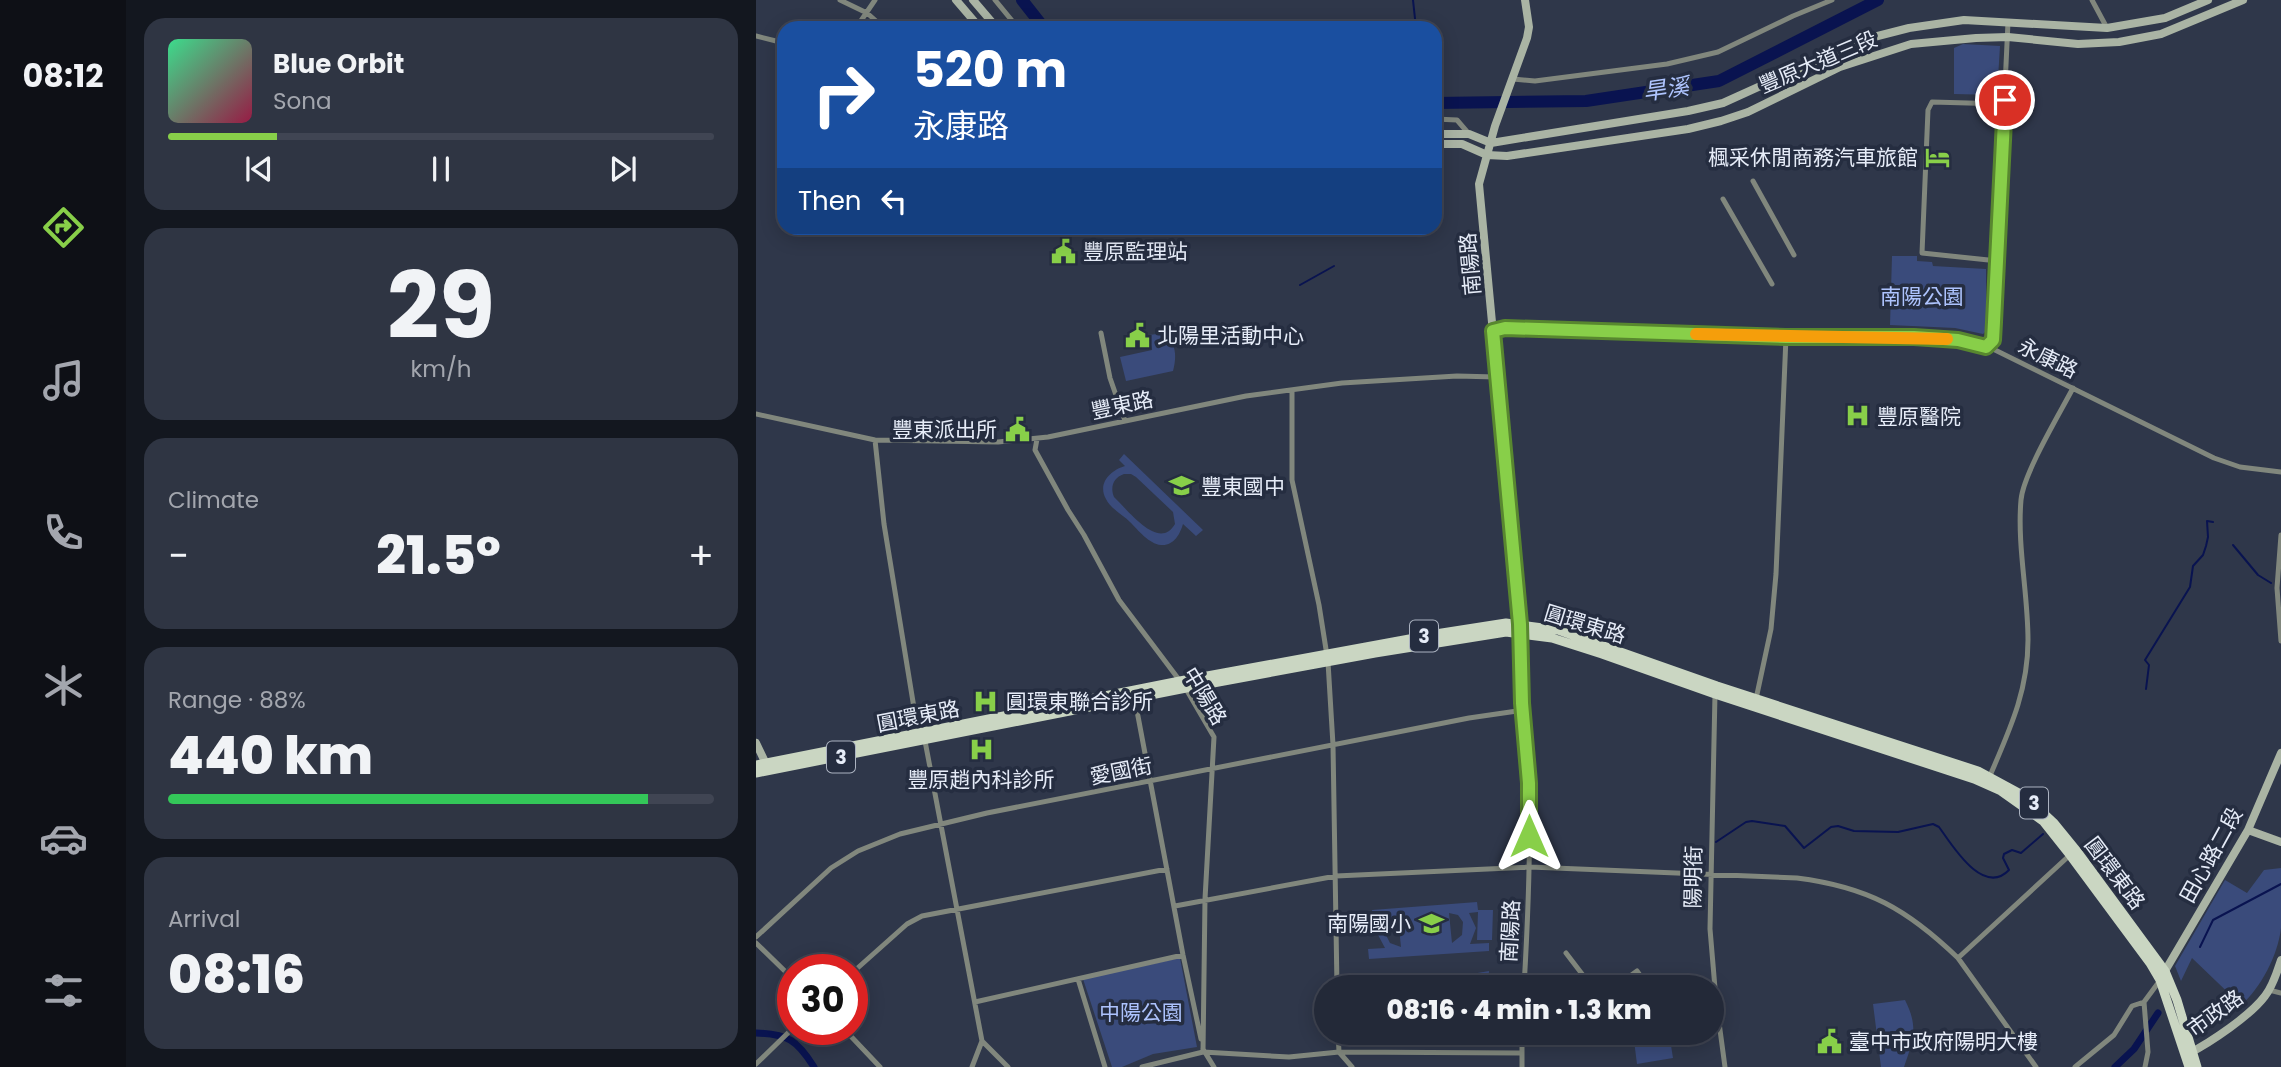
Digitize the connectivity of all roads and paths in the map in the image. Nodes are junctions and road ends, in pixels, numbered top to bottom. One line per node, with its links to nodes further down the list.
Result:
1 (840, 0): 11 (street)
2 (875, 0): 11 (street)
3 (956, 0): 14 (street)
4 (973, 0): 15 (street)
5 (995, 0): 16 (street)
6 (1525, 0): 22 (street)
7 (1832, 0): 22 (street)
8 (2092, 0): 18 (street)
9 (2208, 0): 18 (street, 豐原大道三段)
10 (2243, 0): 20 (street, 豐原大道三段)
11 (867, 13): 12 (street); 13 (street)
12 (861, 21)
13 (876, 21)
14 (974, 21)
15 (991, 21)
16 (1012, 21)
17 (2008, 22): 18 (street, 豐原大道三段); 20 (street); 27 (street, 豐原大道三段)
18 (2107, 28)
19 (756, 36): 21 (street)
20 (2008, 37): 23 (street); 29 (street, 豐原大道三段)
21 (777, 41)
22 (1512, 81): 27 (street, 南陽路)
23 (2004, 104): 33 (street); 33 (street)
24 (1442, 120): 26 (street)
25 (1442, 134): 26 (street)
26 (1469, 134): 27 (street)
27 (1491, 143): 29 (street, 南陽路)
28 (1442, 144): 29 (street)
29 (1488, 155): 35 (street, 南陽路)
30 (1753, 181): 32 (street)
31 (1723, 199): 34 (street)
32 (1794, 255)
33 (1997, 261): 38 (street)
34 (1772, 284)
35 (1493, 331): 37 (street, 永康路); 39 (street, 南陽路)
36 (1101, 333): 43 (street)
37 (1786, 337): 38 (street, 永康路); 54 (street)
38 (1986, 347): 40 (street, 永康路)
39 (1496, 377): 41 (street, 豐東路); 48 (street, 南陽路)
40 (2073, 388): 46 (street, 永康路); 63 (street)
41 (1292, 391): 43 (street, 豐東路); 50 (street)
42 (756, 414): 45 (street, 豐東路)
43 (1125, 421): 44 (street, 豐東路)
44 (1037, 439): 45 (street, 豐東路); 51 (street, 中陽路)
45 (875, 440): 56 (street)
46 (2281, 472)
47 (2281, 535): 49 (street)
48 (1521, 628): 50 (main road, 圓環東路 / 3); 52 (main road, 圓環東路 / 3); 55 (street, 南陽路)
49 (2281, 641)
50 (1328, 658): 51 (main road, 圓環東路 / 3); 58 (street)
51 (1183, 685): 53 (main road, 圓環東路 / 3); 61 (street, 中陽路)
52 (1716, 690): 54 (main road, 圓環東路 / 3); 71 (street, 陽明街)
53 (1134, 695): 56 (main road, 圓環東路 / 3); 64 (street)
54 (1755, 703): 63 (main road, 圓環東路 / 3)
55 (1524, 710): 58 (street, 愛國街); 69 (street, 南陽路)
56 (924, 736): 60 (main road, 圓環東路 / 3); 65 (street)
57 (756, 743): 60 (street)
58 (1333, 746): 61 (street, 愛國街); 72 (street)
59 (2281, 753): 66 (street, 田心路二段)
60 (763, 766): 62 (main road, 圓環東路 / 3)
61 (1211, 769): 64 (street, 愛國街); 73 (street, 中陽路)
62 (756, 773)
63 (1989, 780): 68 (main road, 圓環東路 / 3)
64 (1150, 782): 65 (street, 愛國街); 70 (street)
65 (940, 823): 75 (street); 76 (street, 愛國街)
66 (2248, 830): 67 (street); 84 (street, 田心路二段)
67 (2281, 842)
68 (2073, 852): 80 (street); 84 (main road, 圓環東路 / 3); 89 (main road, 圓環東路 / 3)
69 (1530, 867): 71 (street); 72 (street); 86 (street, 南陽路)
70 (1167, 869): 74 (street); 75 (street)
71 (1710, 874): 80 (street); 112 (street, 陽明街)
72 (1336, 876): 73 (street); 85 (street)
73 (1205, 899): 74 (street); 99 (street, 中陽路)
74 (1175, 906): 79 (street)
75 (957, 908): 81 (street); 92 (street)
76 (756, 937)
77 (756, 943): 83 (street)
78 (1566, 953): 87 (street)
79 (1183, 955): 88 (street); 99 (street)
80 (1958, 958): 113 (street)
81 (868, 959)
82 (2281, 960): 90 (street, 市政路)
83 (777, 963)
84 (2165, 971): 89 (street); 102 (main road, 圓環東路 / 3)
85 (1337, 975)
86 (1525, 975)
87 (1583, 975)
88 (1078, 979): 92 (street); 107 (street)
89 (2160, 980): 93 (street); 102 (main road, 圓環東路 / 3)
90 (2269, 990): 91 (street); 102 (street, 市政路)
91 (2281, 993)
92 (975, 1002): 94 (street)
93 (2144, 1002): 114 (street); 115 (street)
94 (982, 1041): 105 (street); 106 (street)
95 (777, 1044): 103 (street)
96 (859, 1045): 104 (street)
97 (1339, 1045): 100 (street)
98 (1521, 1045): 101 (street)
99 (1203, 1052): 100 (street); 108 (street); 109 (street)
100 (1339, 1052): 101 (street); 110 (street)
101 (1521, 1053): 111 (street)
102 (2189, 1053): 116 (main road, 圓環東路 / 3); 117 (main road, 圓環東路 / 3)
103 (756, 1064)
104 (880, 1067)
105 (972, 1067)
106 (1008, 1067)
107 (1105, 1067)
108 (1142, 1067)
109 (1214, 1067)
110 (1352, 1067)
111 (1522, 1067)
112 (1725, 1067)
113 (2036, 1067)
114 (2075, 1067)
115 (2145, 1067)
116 (2189, 1067)
117 (2197, 1067)

